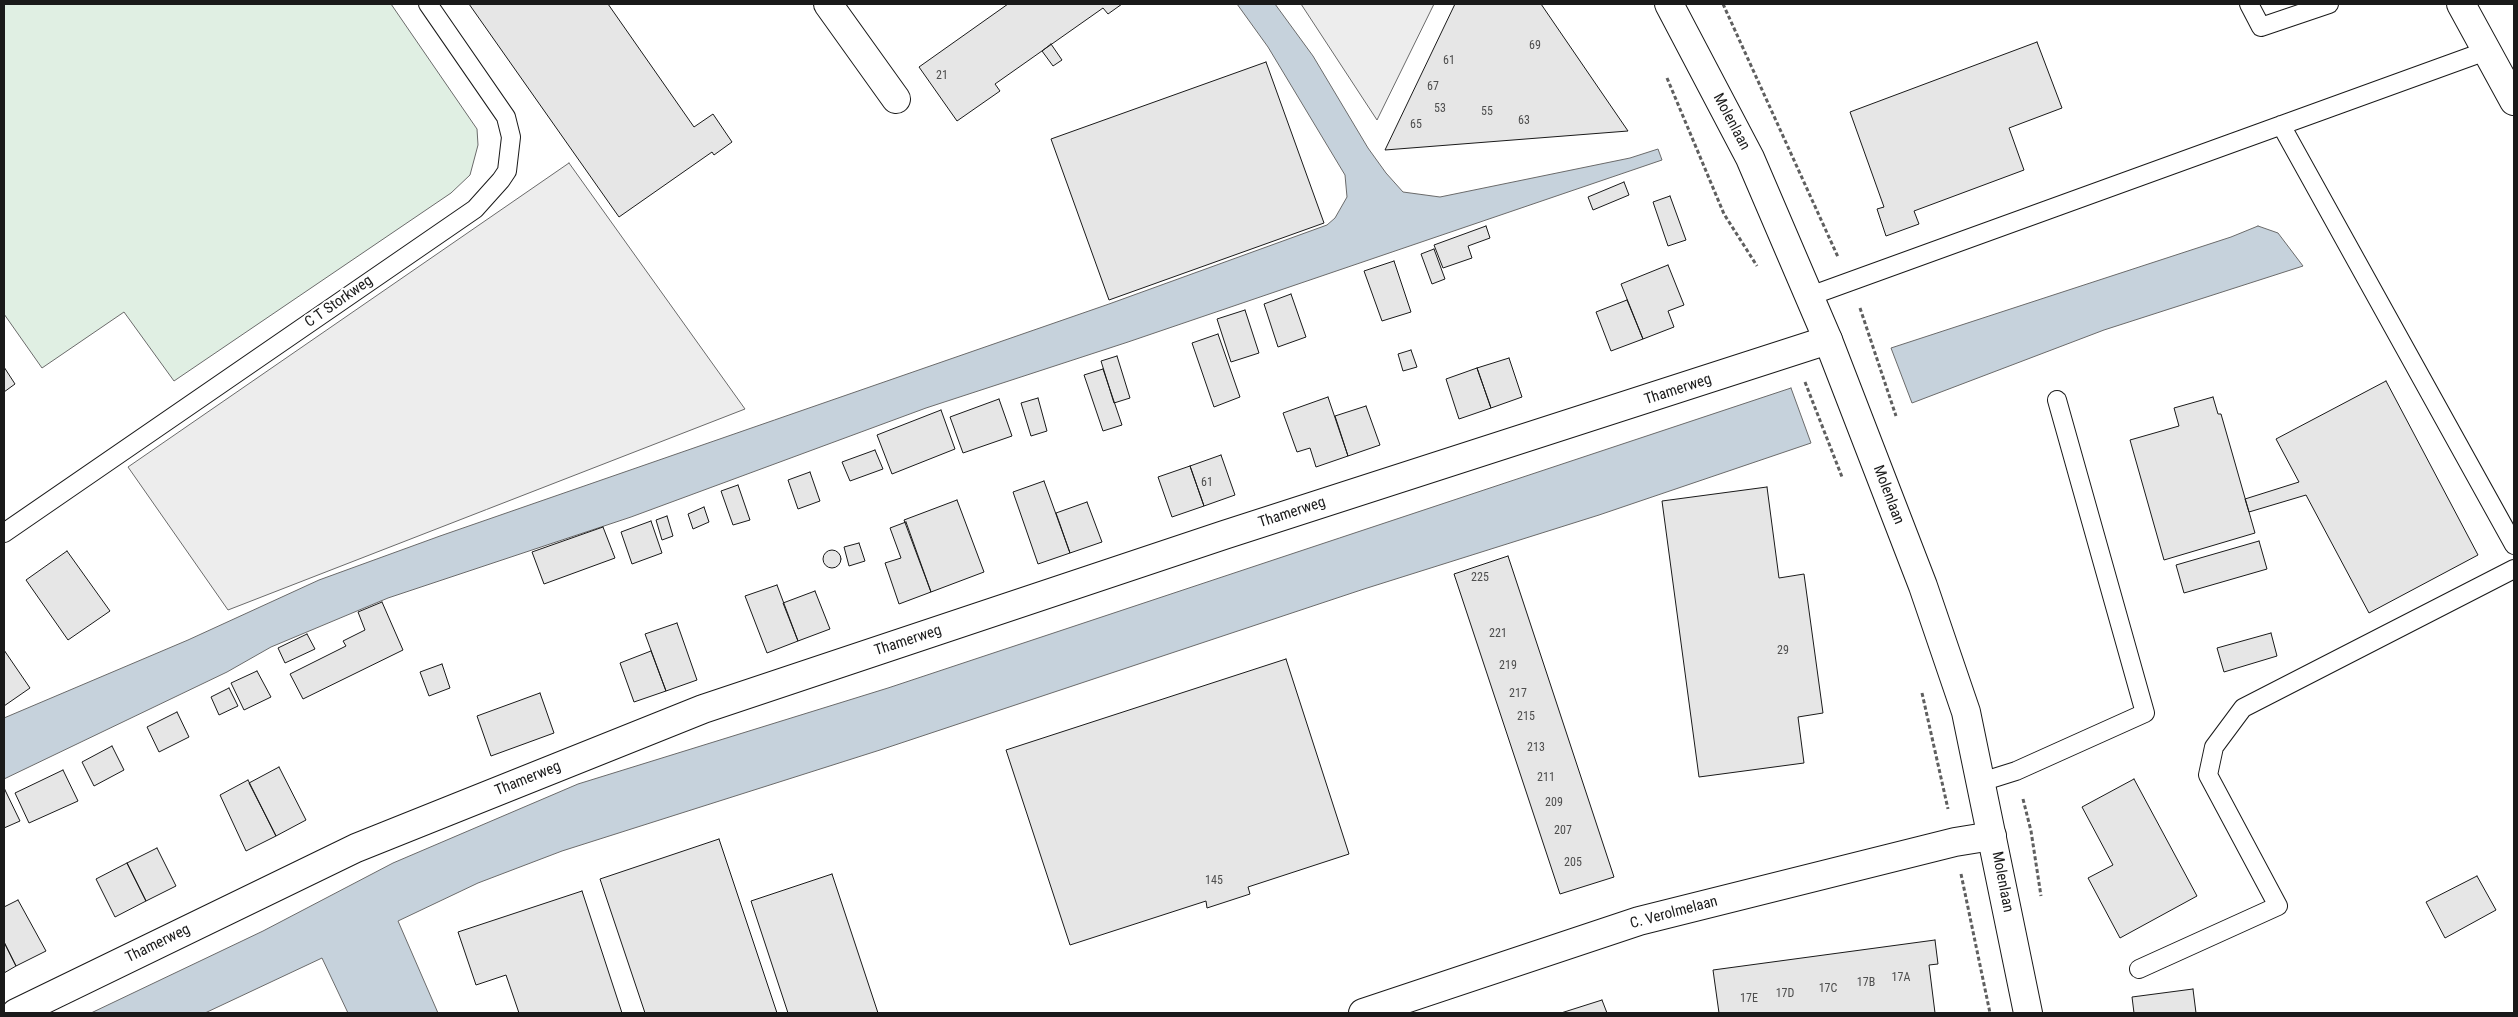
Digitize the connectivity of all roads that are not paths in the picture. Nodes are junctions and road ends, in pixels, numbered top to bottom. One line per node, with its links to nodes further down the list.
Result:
1 (428, 4): 14 (lane, C T Storkweg)
2 (828, 4): 8 (street)
3 (1668, 4): 11 (street, Molenlaan)
4 (2248, 4): 5 (lane)
5 (2329, 4)
6 (2461, 4): 7 (street)
7 (2486, 51): 9 (street); 10 (lane)
8 (896, 99)
9 (2514, 101)
10 (2281, 125): 11 (lane); 15 (lane)
11 (1810, 296): 12 (street, Molenlaan)
12 (1828, 340): 17 (street, Molenlaan); 20 (street, Thamerweg)
13 (2056, 400): 17 (lane)
14 (4, 533)
15 (2514, 545)
16 (2514, 569): 19 (lane)
17 (1981, 782): 18 (street, Molenlaan)
18 (1992, 836): 21 (street, C. Verolmelaan); 22 (street, Molenlaan)
19 (2139, 969)
20 (16, 1013)
21 (1363, 1013)
22 (2028, 1013)

